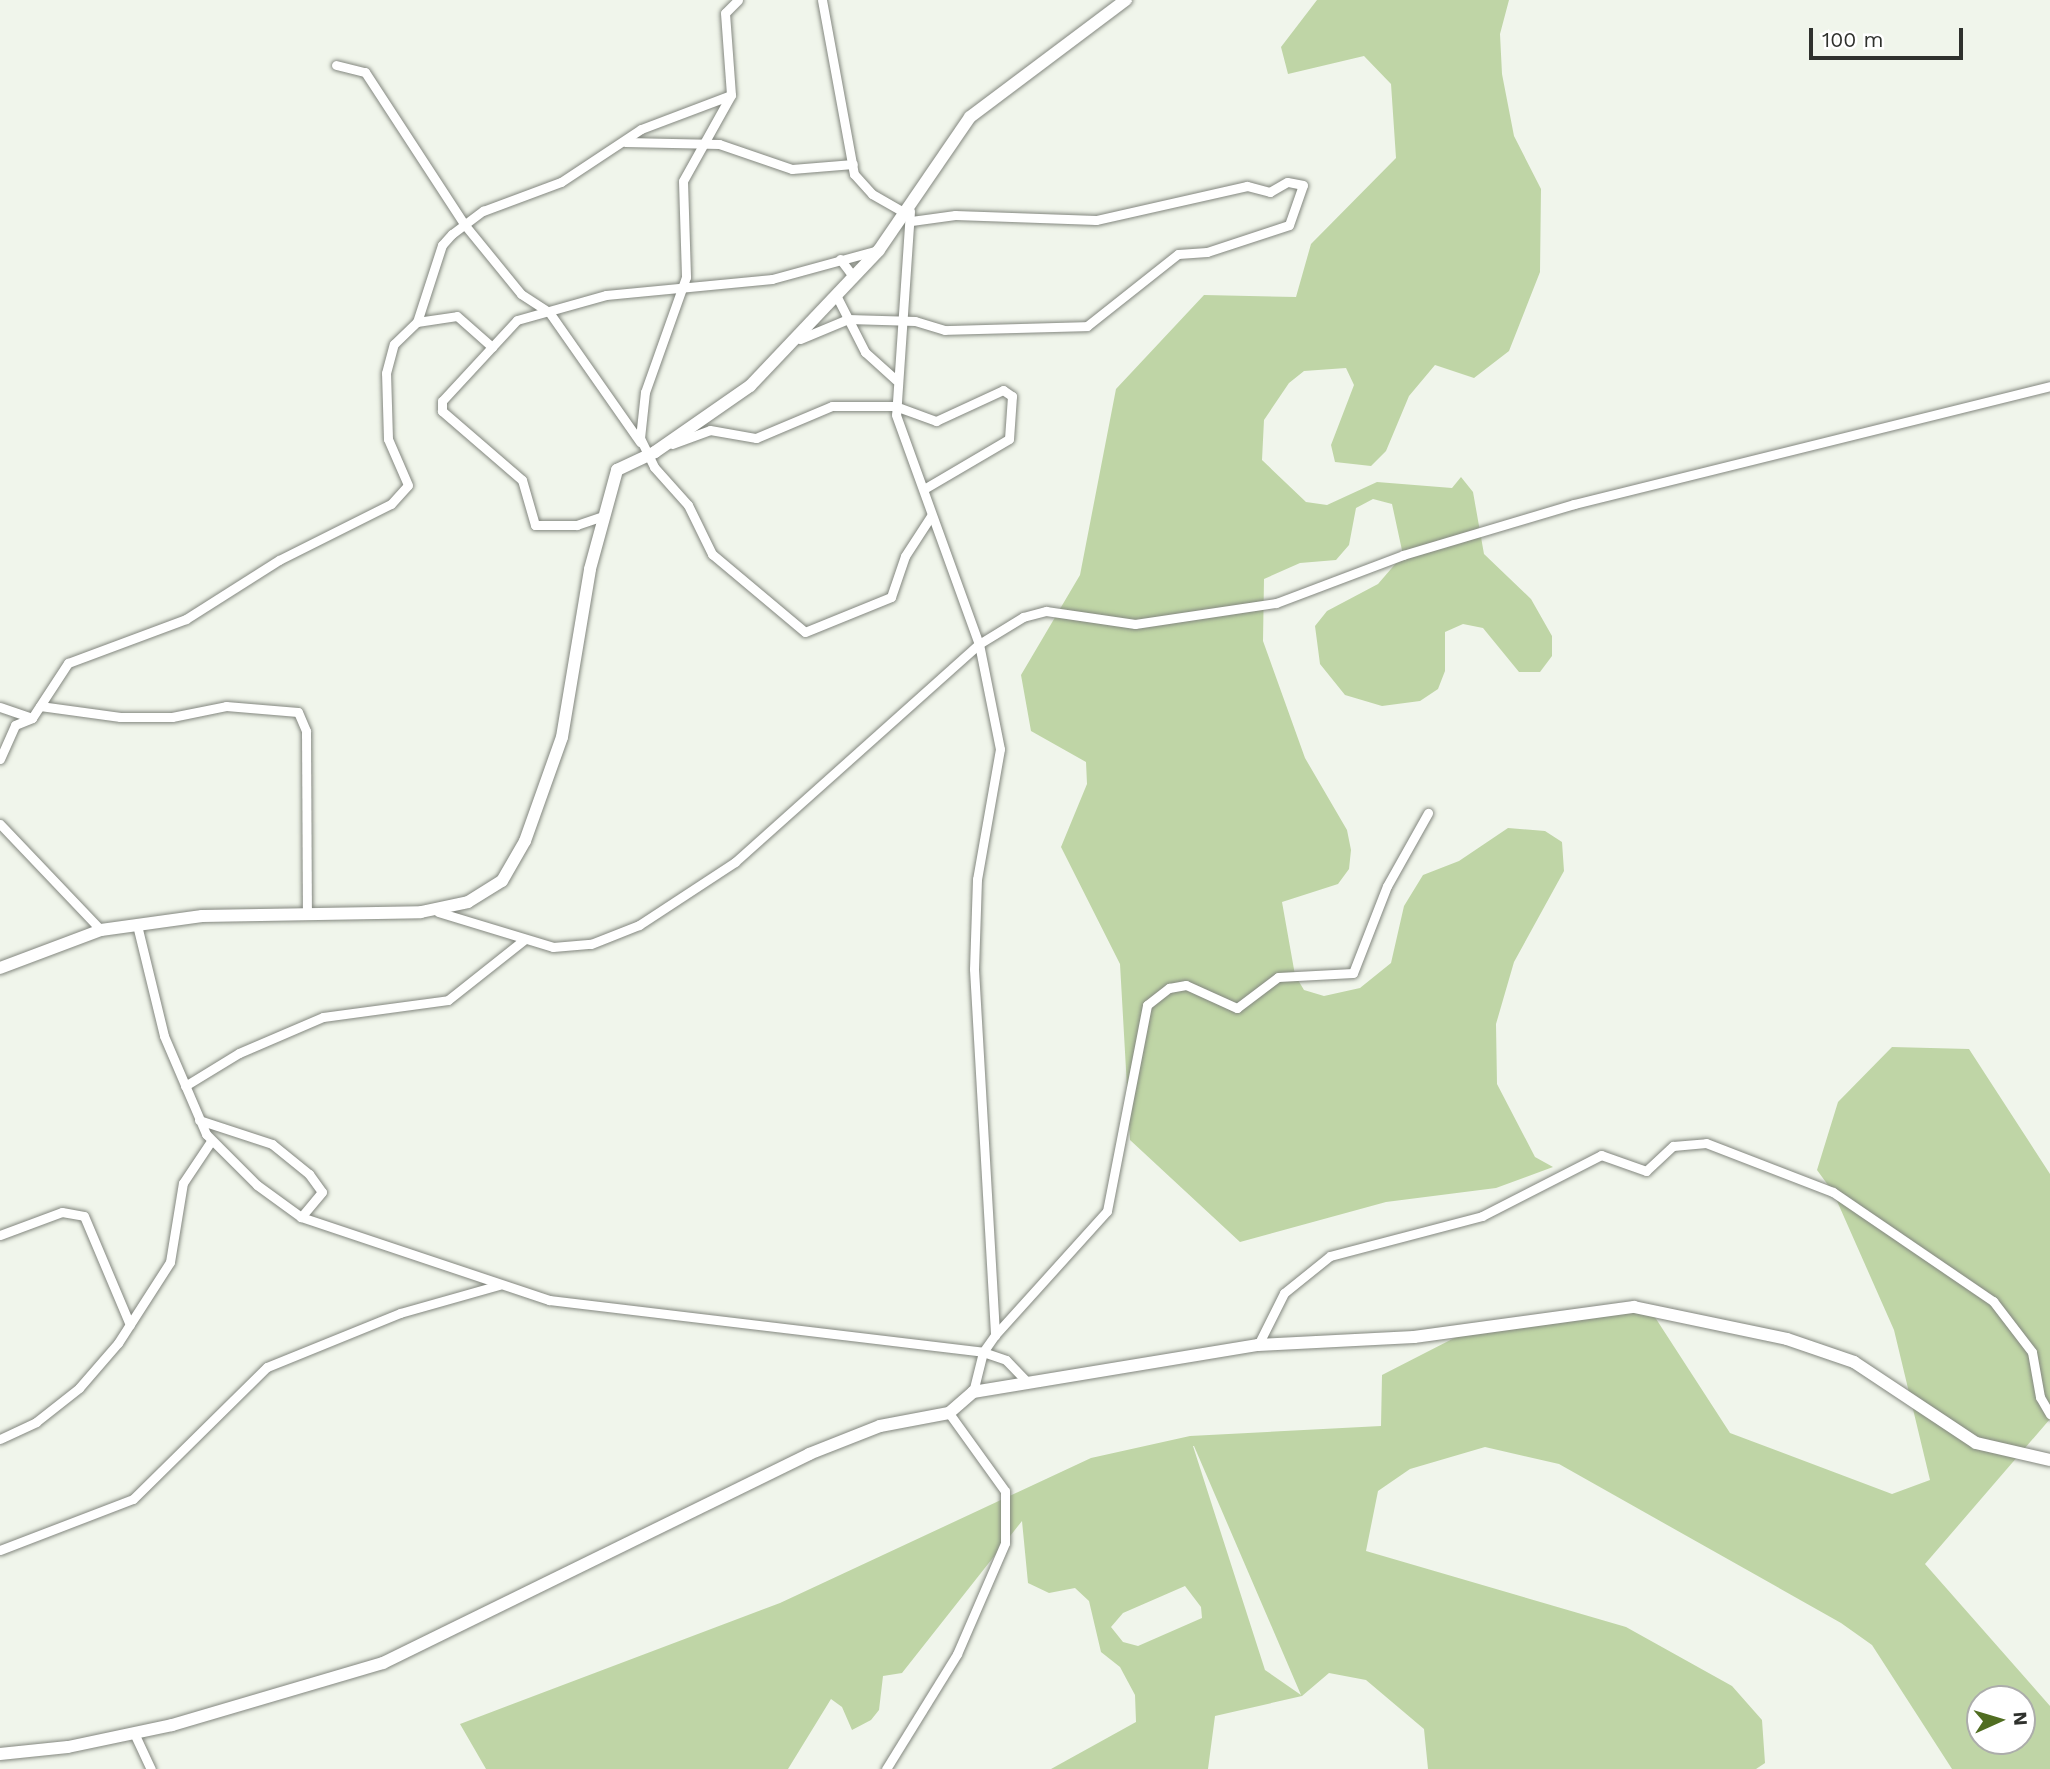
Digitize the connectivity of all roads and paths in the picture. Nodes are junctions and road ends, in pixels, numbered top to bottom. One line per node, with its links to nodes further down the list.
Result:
1 (738, 0): 5 (street)
2 (822, 0): 8 (street)
3 (1126, 0): 9 (street)
4 (335, 65): 10 (street)
5 (731, 95): 6 (street); 7 (street)
6 (623, 142): 7 (street); 10 (street)
7 (706, 142): 8 (street); 14 (street)
8 (853, 164): 9 (street)
9 (909, 216): 11 (street); 19 (street); 19 (street)
10 (464, 224): 16 (street); 18 (street)
11 (879, 250): 12 (street); 13 (street)
12 (840, 259): 13 (street); 14 (street)
13 (853, 276): 15 (street)
14 (683, 286): 16 (street); 25 (street)
15 (837, 297): 17 (street); 21 (street)
16 (549, 312): 20 (street); 25 (street)
17 (848, 319): 19 (street); 21 (street); 22 (street)
18 (417, 322): 20 (street); 30 (street)
19 (907, 324): 22 (street)
20 (492, 347): 27 (street)
21 (786, 349): 25 (street)
22 (896, 380): 24 (street)
23 (2050, 386): 29 (street)
24 (895, 406): 25 (street); 26 (street); 26 (street)
25 (652, 454): 27 (street); 28 (street)
26 (924, 489): 28 (street)
27 (603, 516): 37 (street)
28 (931, 516): 29 (street)
29 (979, 644): 40 (street); 49 (street)
30 (40, 706): 32 (street); 36 (street)
31 (0, 707): 32 (street)
32 (32, 718): 33 (street)
33 (0, 759)
34 (1428, 813): 49 (street)
35 (0, 824): 39 (street)
36 (307, 912): 37 (street); 38 (street)
37 (421, 912): 40 (street)
38 (136, 925): 39 (street); 42 (street)
39 (101, 930): 41 (street)
40 (525, 939): 42 (street)
41 (0, 968)
42 (185, 1086): 43 (street)
43 (199, 1120): 44 (street); 45 (street)
44 (211, 1141): 45 (street); 48 (street)
45 (301, 1217): 47 (street)
46 (0, 1235): 48 (street)
47 (500, 1285): 51 (street); 58 (street)
48 (130, 1325): 56 (street)
49 (995, 1335): 51 (street)
50 (1258, 1345): 52 (street); 55 (street); 57 (street)
51 (983, 1352): 52 (street); 53 (street)
52 (1027, 1382): 53 (street)
53 (973, 1392): 54 (street)
54 (949, 1413): 59 (street); 62 (street)
55 (2050, 1414)
56 (0, 1439)
57 (2050, 1460)
58 (0, 1550)
59 (134, 1733): 60 (street); 61 (street)
60 (0, 1754)
61 (151, 1769)
62 (886, 1769)

